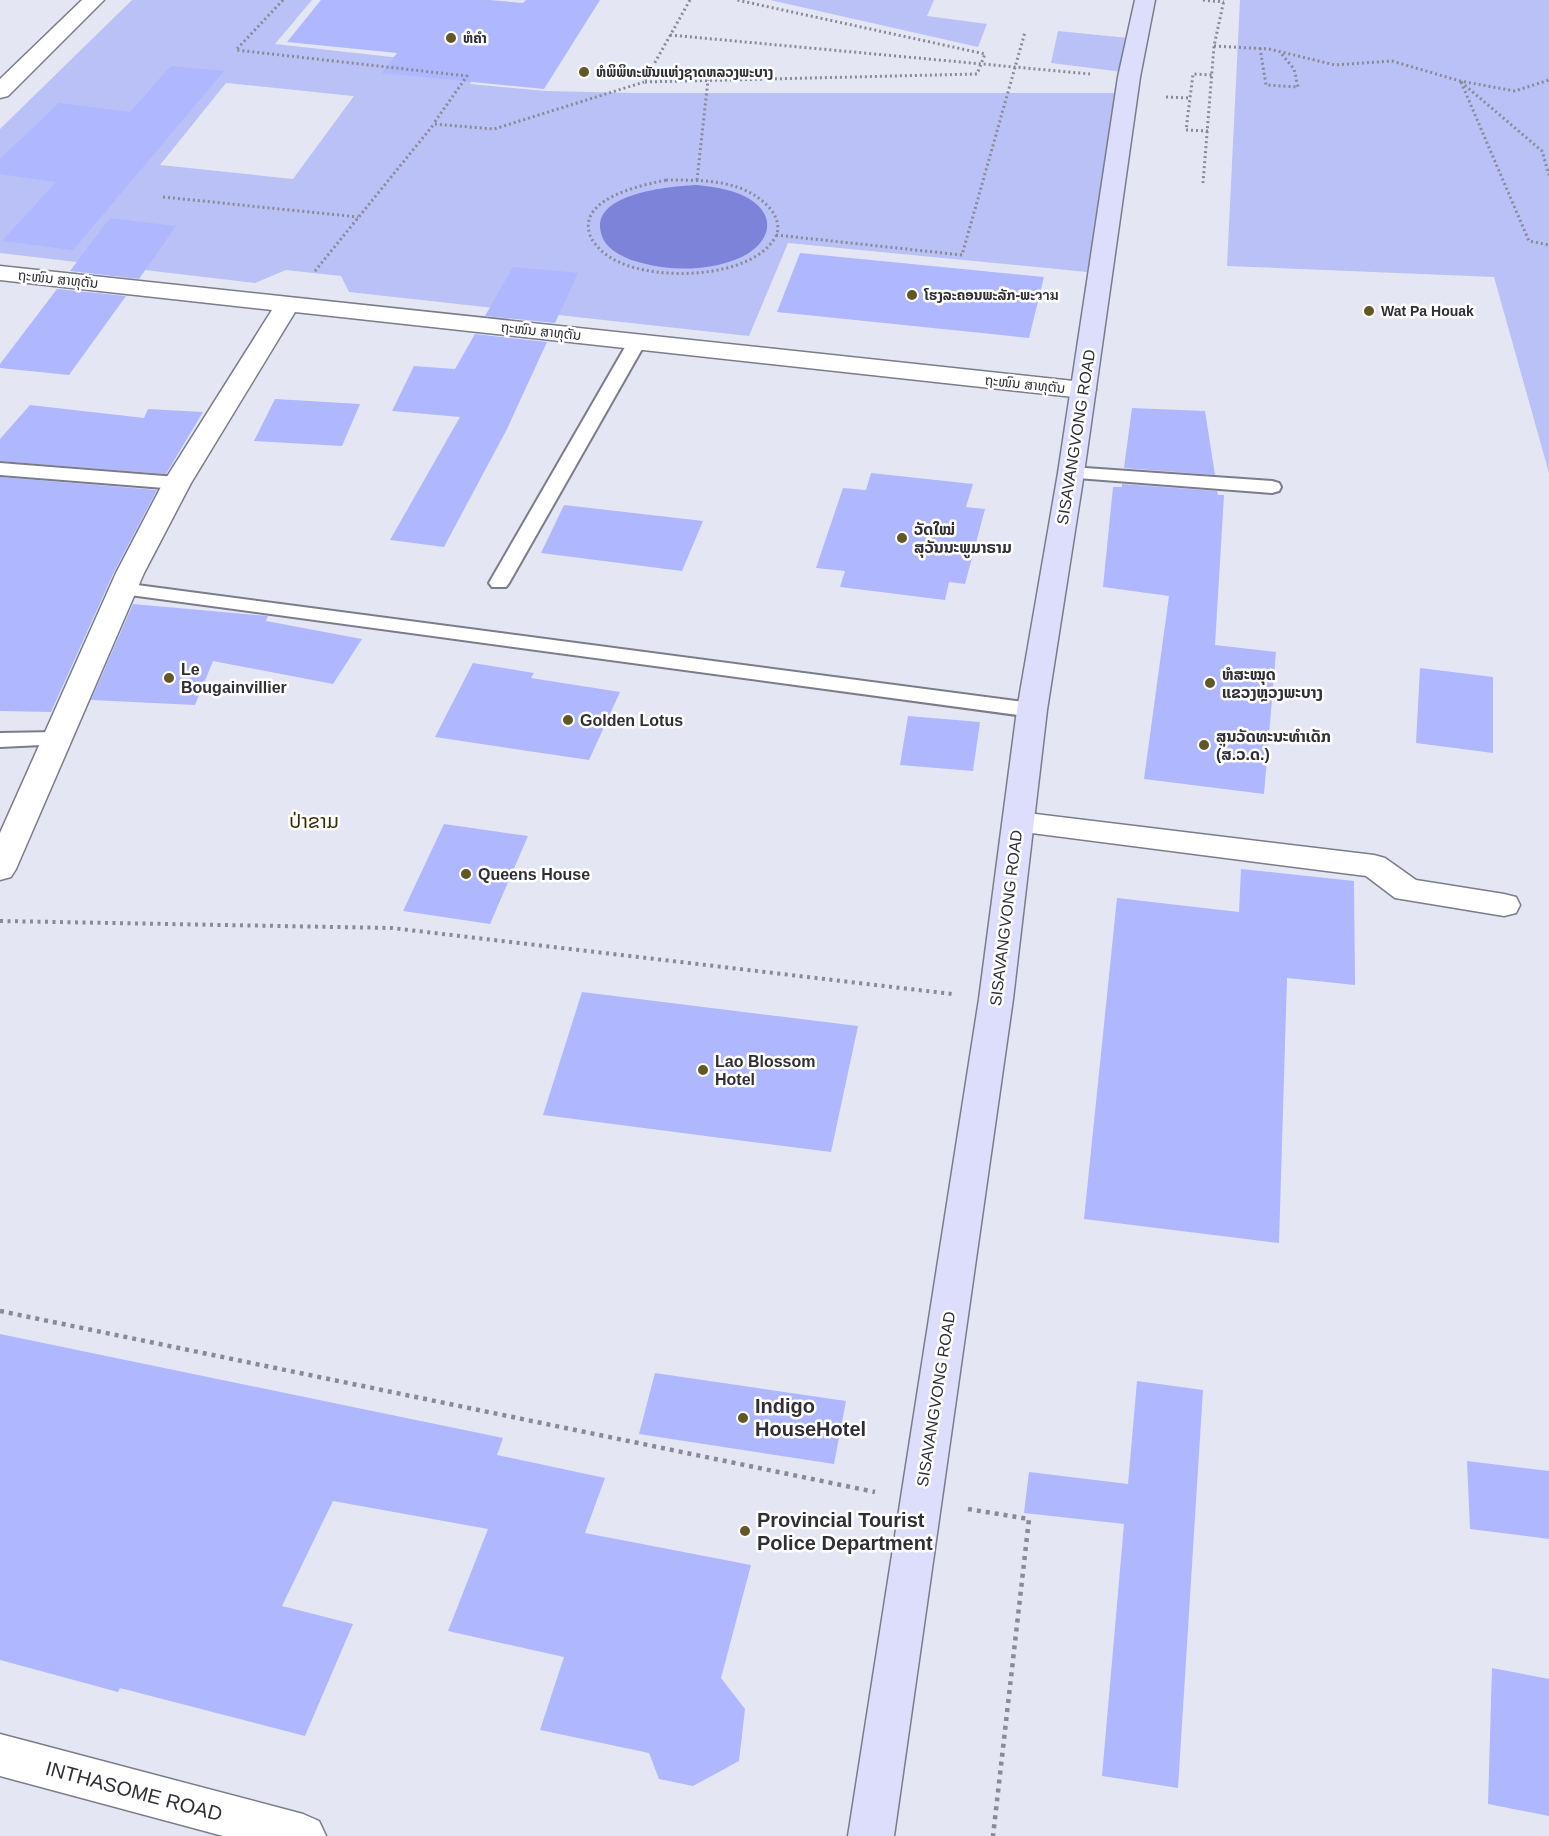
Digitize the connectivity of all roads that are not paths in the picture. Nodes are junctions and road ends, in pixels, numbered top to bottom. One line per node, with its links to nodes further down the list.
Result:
1 (94, 0): 3 (street)
2 (1145, 0): 7 (main road, SISAVANGVONG ROAD)
3 (0, 91)
4 (0, 273): 5 (street, ຖະໜົນ ສາທຸຕັນ)
5 (288, 304): 6 (street, ຖະໜົນ ສາທຸຕັນ); 10 (street)
6 (637, 342): 7 (street, ຖະໜົນ ສາທຸຕັນ); 12 (lane)
7 (1083, 390): 9 (main road, SISAVANGVONG ROAD)
8 (0, 469): 10 (lane)
9 (1071, 473): 11 (lane); 14 (main road, SISAVANGVONG ROAD)
10 (177, 483): 13 (street)
11 (1272, 487)
12 (499, 583)
13 (122, 589): 14 (lane); 15 (street)
14 (1032, 710): 17 (main road, SISAVANGVONG ROAD)
15 (56, 739): 16 (lane); 18 (street)
16 (0, 740)
17 (1018, 823): 19 (street); 23 (main road, SISAVANGVONG ROAD)
18 (0, 869)
19 (1504, 905)
20 (0, 1755): 21 (street, INTHASOME ROAD)
21 (221, 1826): 22 (street, INTHASOME ROAD)
22 (303, 1836)
23 (871, 1836)

